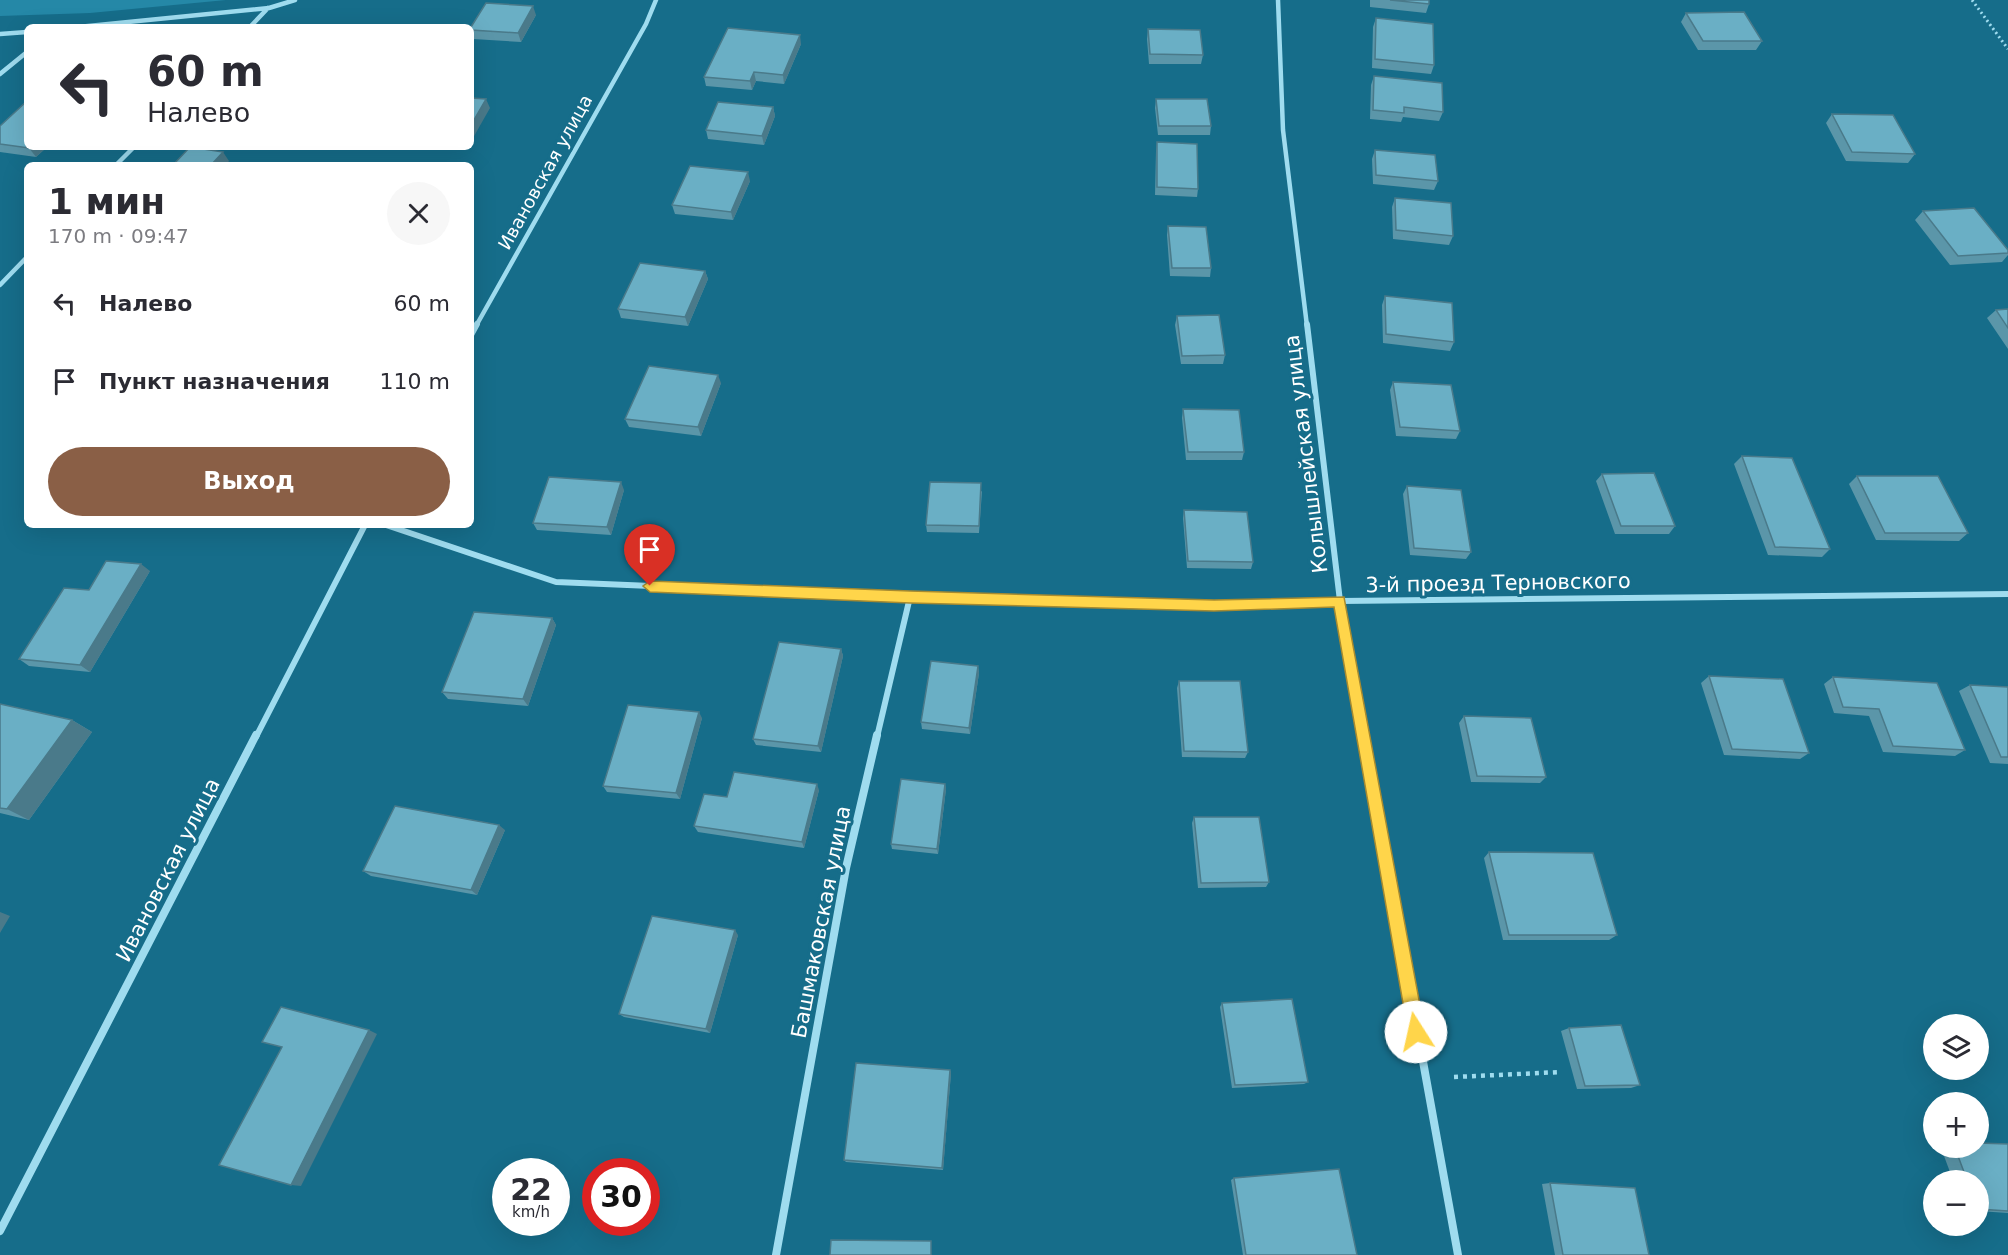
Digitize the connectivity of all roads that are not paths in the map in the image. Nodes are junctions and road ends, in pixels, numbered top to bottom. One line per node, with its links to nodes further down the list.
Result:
1 (295, 0): 4 (street)
2 (656, 0): 15 (street, Ивановская улица)
3 (1278, 0): 20 (street, Колышлейская улица)
4 (269, 8): 5 (street); 6 (street)
5 (108, 24)
6 (253, 24)
7 (24, 32): 8 (street)
8 (0, 34)
9 (24, 54): 10 (street)
10 (0, 74)
11 (131, 150): 12 (street)
12 (119, 162)
13 (24, 260): 14 (street)
14 (0, 285)
15 (474, 330)
16 (363, 528): 21 (street, Ивановская улица)
17 (395, 528): 19 (street, 3-й проезд Терновского)
18 (2008, 594): 20 (street, 3-й проезд Терновского)
19 (910, 597): 20 (street, 3-й проезд Терновского); 22 (street, Башмаковская улица)
20 (1340, 601): 23 (street, Колышлейская улица)
21 (0, 1231)
22 (776, 1255)
23 (1458, 1255)

